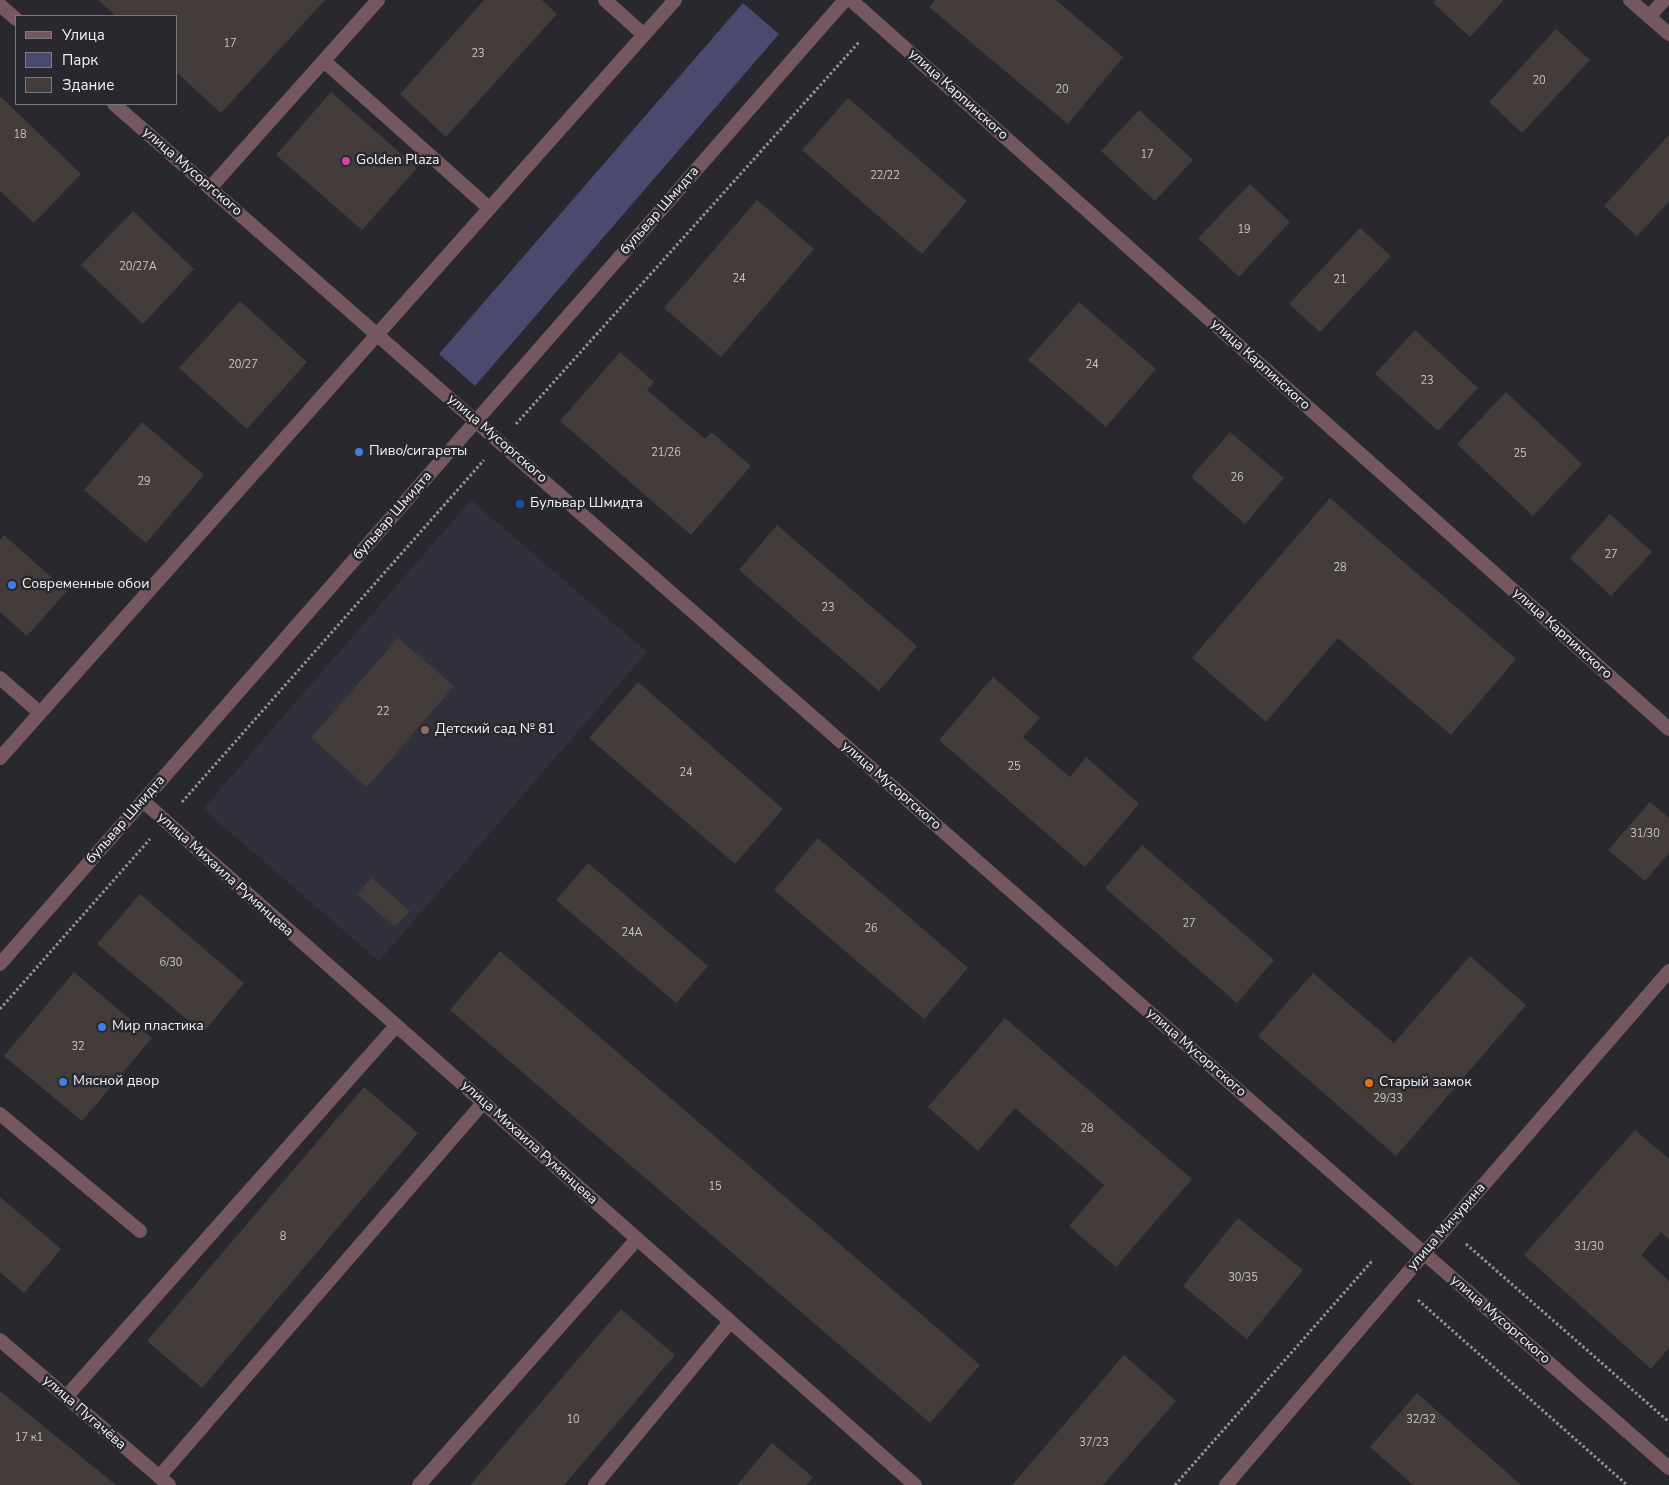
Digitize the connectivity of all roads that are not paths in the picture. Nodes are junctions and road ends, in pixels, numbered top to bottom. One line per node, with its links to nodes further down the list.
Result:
1 (378, 0): 13 (street)
2 (605, 0): 12 (street)
3 (675, 0): 12 (street)
4 (845, 0): 18 (street, бульвар Шмидта)
5 (851, 0): 21 (street, улица Карпинского)
6 (1630, 0): 9 (street)
7 (1664, 0): 9 (street)
8 (0, 5): 10 (street)
9 (1649, 17): 11 (street)
10 (15, 18)
11 (1669, 34)
12 (644, 35): 16 (street)
13 (324, 61): 15 (street); 16 (street)
14 (115, 105): 15 (street, улица Мусоргского)
15 (210, 188): 17 (street, улица Мусоргского)
16 (489, 208): 17 (street)
17 (377, 334): 18 (street, улица Мусоргского); 20 (street)
18 (476, 421): 23 (street, бульвар Шмидта); 31 (street, улица Мусоргского)
19 (0, 678): 20 (street)
20 (40, 713): 22 (street)
21 (1669, 730)
22 (0, 758)
23 (143, 801): 24 (street, бульвар Шмидта); 26 (street, улица Михаила Румянцева)
24 (0, 964)
25 (1669, 971): 31 (street, улица Мичурина)
26 (396, 1026): 27 (street, улица Михаила Румянцева); 34 (street)
27 (483, 1103): 30 (street, улица Михаила Румянцева); 36 (street)
28 (0, 1114): 29 (street)
29 (140, 1231)
30 (637, 1239): 32 (street, улица Михаила Румянцева); 37 (street)
31 (1424, 1253): 35 (street, улица Мусоргского); 40 (street, улица Мичурина)
32 (730, 1322): 38 (street); 39 (street, улица Михаила Румянцева)
33 (0, 1340): 34 (street, улица Пугачёва)
34 (66, 1397): 36 (street, улица Пугачёва)
35 (1669, 1468)
36 (164, 1481)
37 (419, 1485)
38 (595, 1485)
39 (915, 1485)
40 (1226, 1485)

